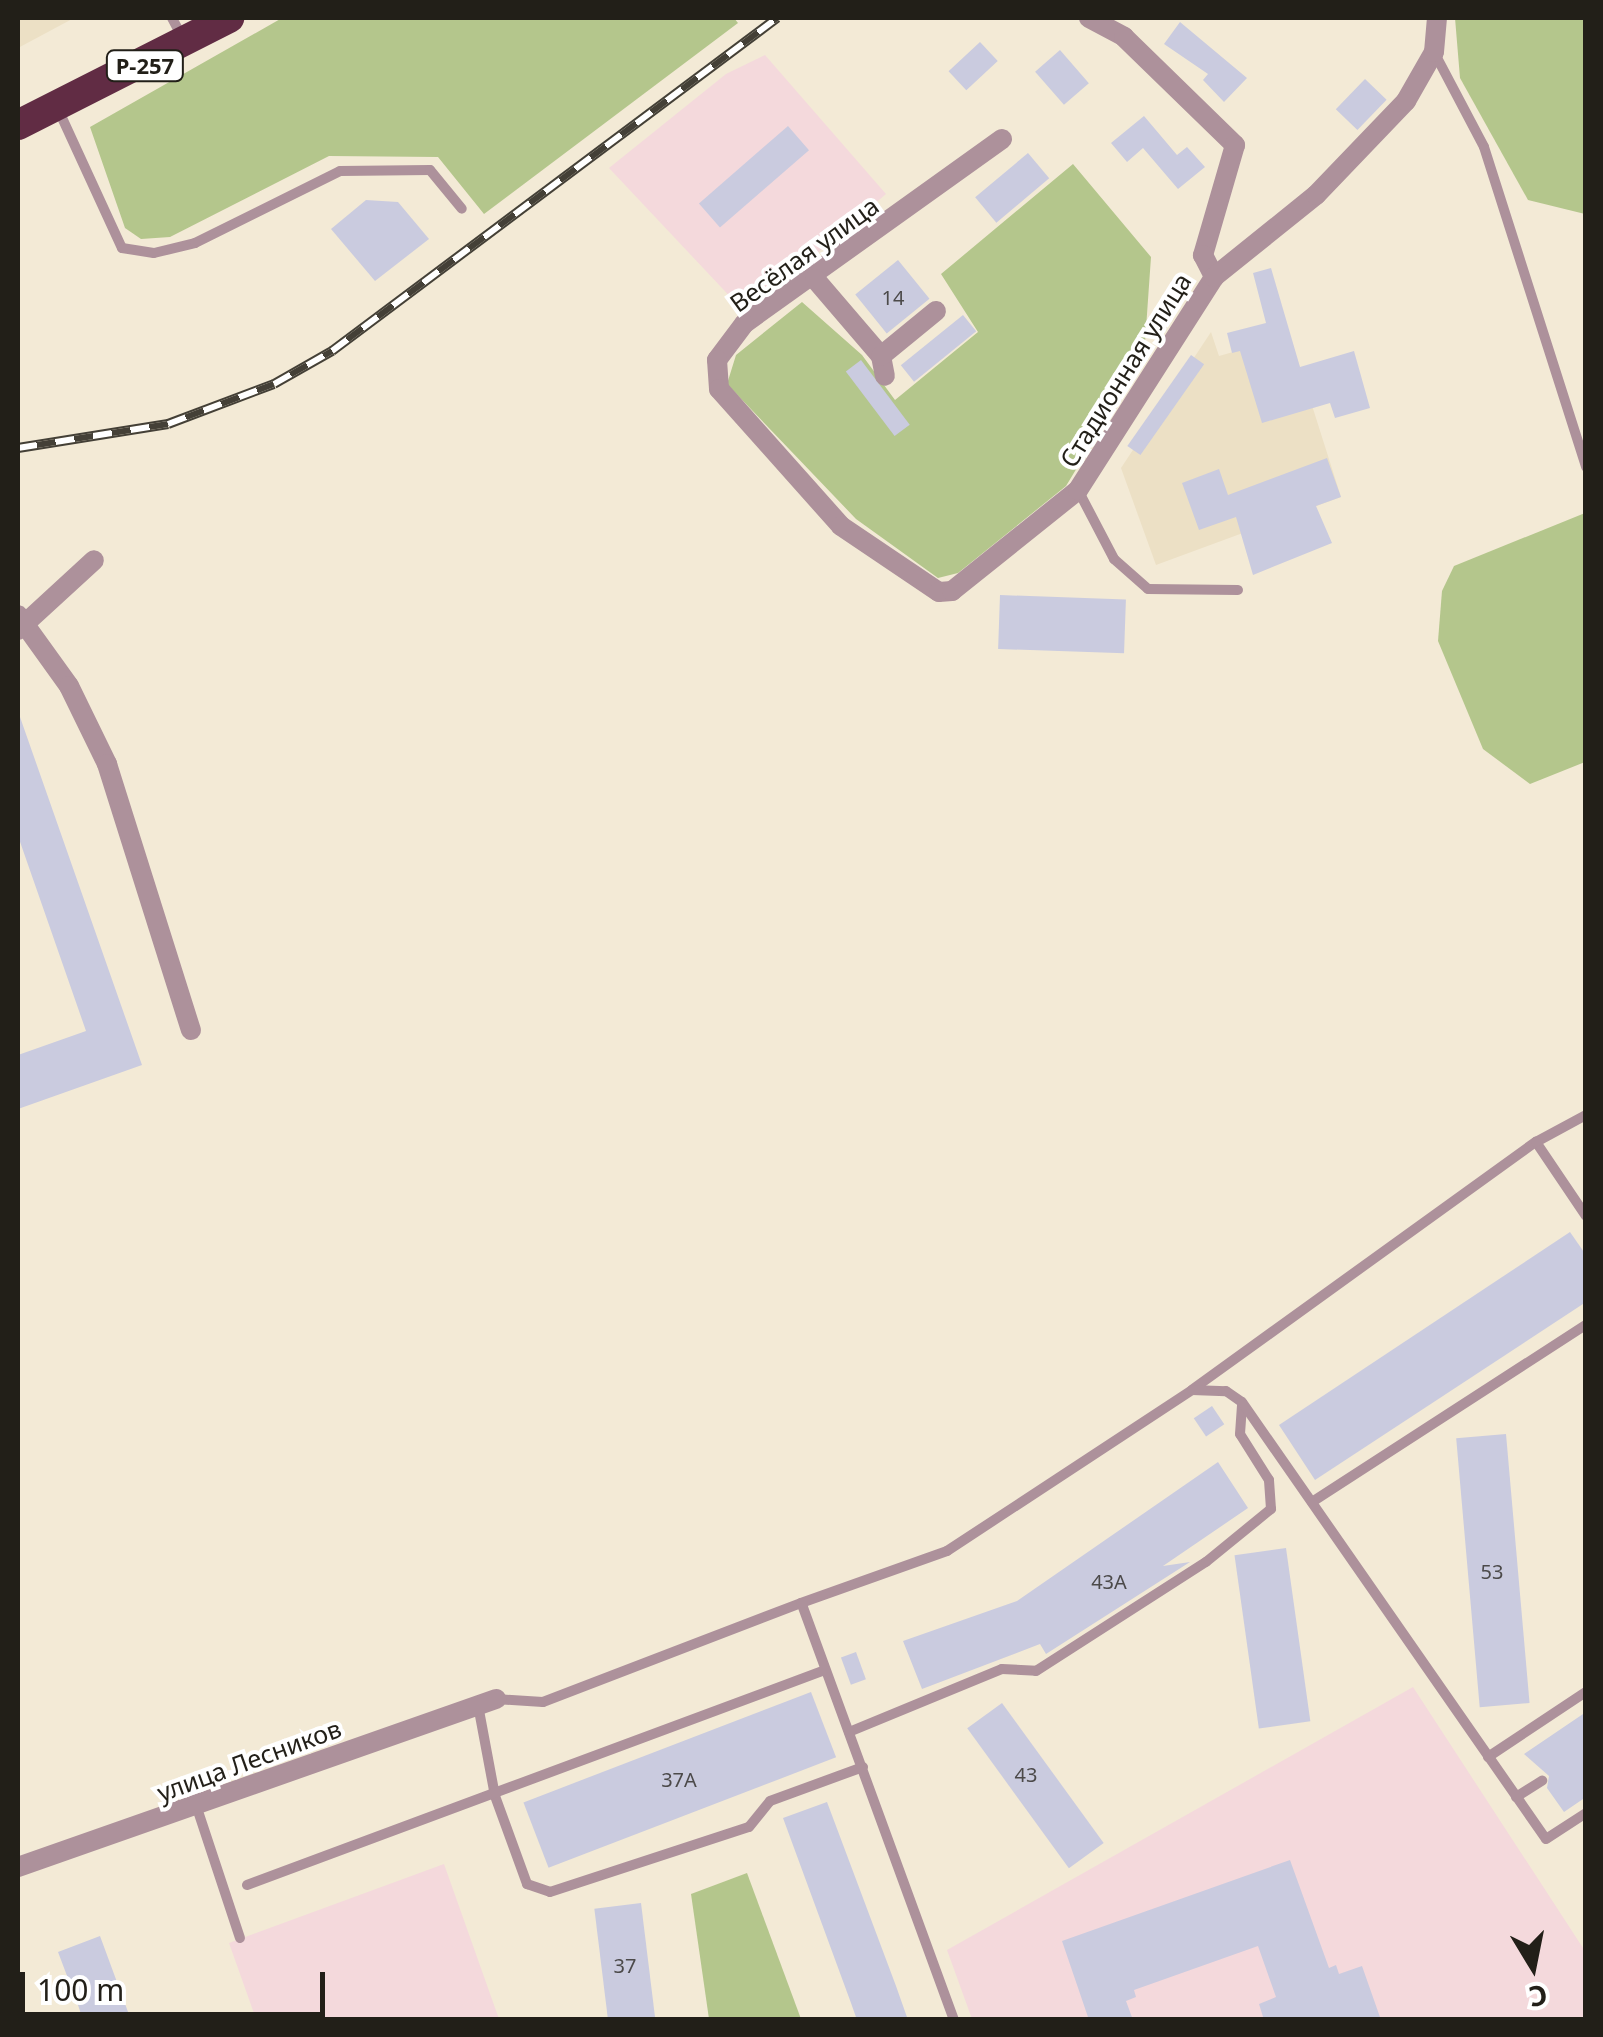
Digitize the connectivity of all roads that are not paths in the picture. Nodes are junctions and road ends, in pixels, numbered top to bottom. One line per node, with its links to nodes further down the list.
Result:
1 (172, 18): 5 (lane)
2 (228, 18): 5 (highway, Р-257)
3 (1089, 18): 11 (street)
4 (1438, 18): 6 (street, Стадионная улица)
5 (186, 45): 7 (highway, Р-257)
6 (1434, 52): 11 (street, Стадионная улица); 14 (lane)
7 (58, 108): 8 (highway, Р-257); 10 (lane)
8 (18, 125)
9 (1002, 139): 12 (street, Весёлая улица)
10 (462, 209)
11 (1214, 277): 15 (street, Стадионная улица)
12 (815, 280): 13 (street); 16 (street, Весёлая улица)
13 (936, 311)
14 (1586, 467)
15 (1078, 490): 16 (street, Стадионная улица); 18 (lane)
16 (841, 526)
17 (94, 560): 19 (street)
18 (1238, 590)
19 (21, 623): 20 (street)
20 (191, 1030)
21 (1586, 1115): 22 (lane)
22 (1536, 1142): 23 (lane); 25 (lane)
23 (1586, 1216)
24 (1586, 1325): 27 (lane)
25 (1192, 1390): 26 (lane); 28 (lane)
26 (1242, 1402): 27 (lane); 32 (lane)
27 (1312, 1502): 33 (lane)
28 (802, 1603): 29 (lane); 31 (lane)
29 (825, 1670): 32 (lane); 36 (lane)
30 (1586, 1692): 33 (lane)
31 (487, 1702): 36 (lane); 38 (street, улица Лесников)
32 (849, 1732): 34 (lane)
33 (1488, 1757): 37 (lane)
34 (863, 1767): 36 (lane); 43 (lane)
35 (1542, 1781): 37 (lane)
36 (496, 1796): 41 (lane)
37 (1516, 1797): 39 (lane)
38 (196, 1806): 40 (street, улица Лесников); 42 (lane)
39 (1586, 1813)
40 (18, 1867)
41 (247, 1886)
42 (240, 1938)
43 (954, 2020)

